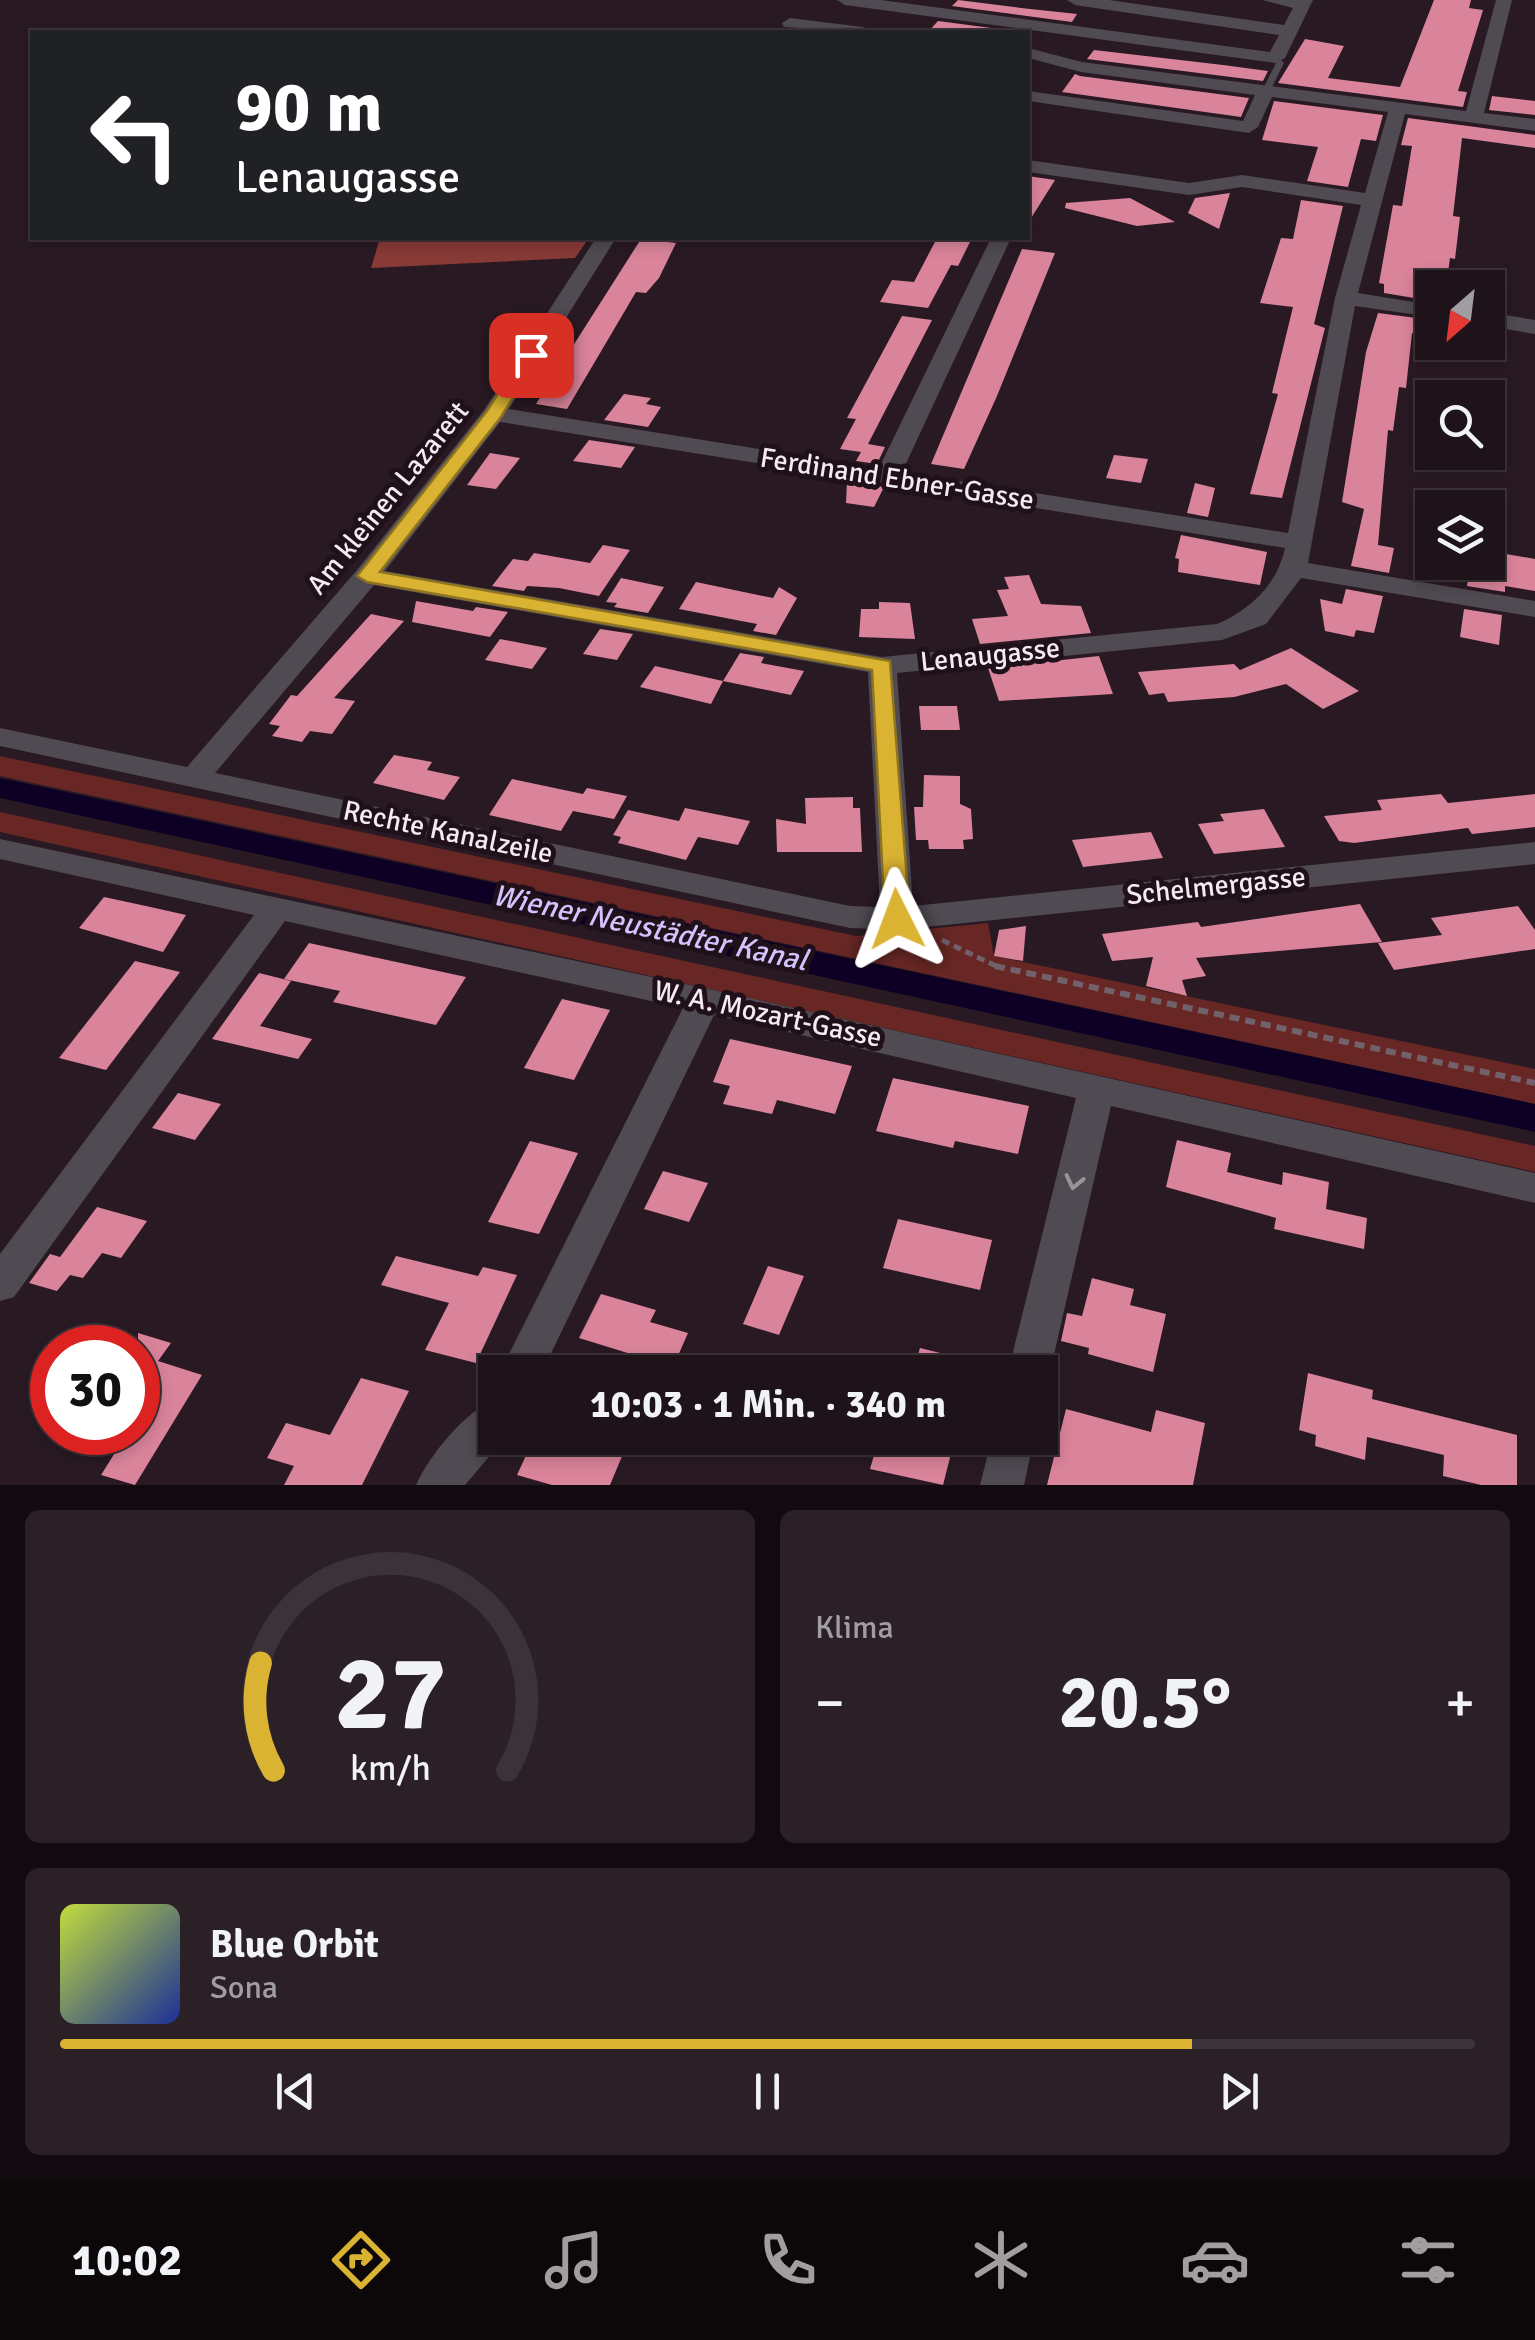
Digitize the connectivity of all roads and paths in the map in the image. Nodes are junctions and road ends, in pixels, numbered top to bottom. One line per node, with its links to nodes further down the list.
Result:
1 (813, 0): 7 (street)
2 (845, 0): 11 (street)
3 (1075, 0): 9 (street)
4 (1270, 0): 6 (street)
5 (1504, 0): 17 (street)
6 (1304, 2): 9 (street)
7 (787, 28): 8 (street)
8 (824, 30)
9 (1289, 31): 11 (street)
10 (1030, 54): 12 (street)
11 (1276, 58): 14 (lane)
12 (1081, 67): 13 (street); 14 (street)
13 (1030, 83)
14 (1266, 91): 15 (street); 16 (street)
15 (1030, 96)
16 (1398, 108): 17 (street); 20 (street)
17 (1474, 117): 18 (street)
18 (1535, 125)
19 (1030, 166): 20 (street)
20 (1370, 200): 23 (street)
21 (605, 240): 27 (street, Am kleinen Lazarett)
22 (1000, 240): 28 (street)
23 (1346, 298): 24 (street); 29 (street)
24 (1415, 308)
25 (1505, 322): 26 (street)
26 (1535, 326)
27 (494, 414): 28 (street, Ferdinand Ebner-Gasse); 30 (street, Am kleinen Lazarett)
28 (887, 478): 29 (street, Ferdinand Ebner-Gasse)
29 (1298, 556): 31 (street, Ferdinand Ebner-Gasse); 32 (street, Lenaugasse)
30 (367, 576): 32 (street, Lenaugasse); 34 (street, Am kleinen Lazarett)
31 (1535, 609)
32 (882, 666): 38 (street)
33 (0, 737): 34 (street, Rechte Kanalzeile)
34 (194, 778): 38 (street, Rechte Kanalzeile)
35 (0, 849): 37 (street, W. A. Mozart-Gasse)
36 (1535, 853): 38 (street, Schelmergasse)
37 (278, 908): 39 (street, W. A. Mozart-Gasse); 43 (street)
38 (897, 919): 40 (path)
39 (704, 1000): 41 (street, W. A. Mozart-Gasse); 44 (street)
40 (1535, 1083)
41 (1097, 1087): 42 (street, W. A. Mozart-Gasse); 45 (street, one-way to 45)
42 (1535, 1188)
43 (0, 1285)
44 (529, 1355)
45 (1032, 1355)
46 (478, 1438): 48 (street)
47 (1009, 1455): 49 (street)
48 (438, 1485)
49 (1002, 1485)

